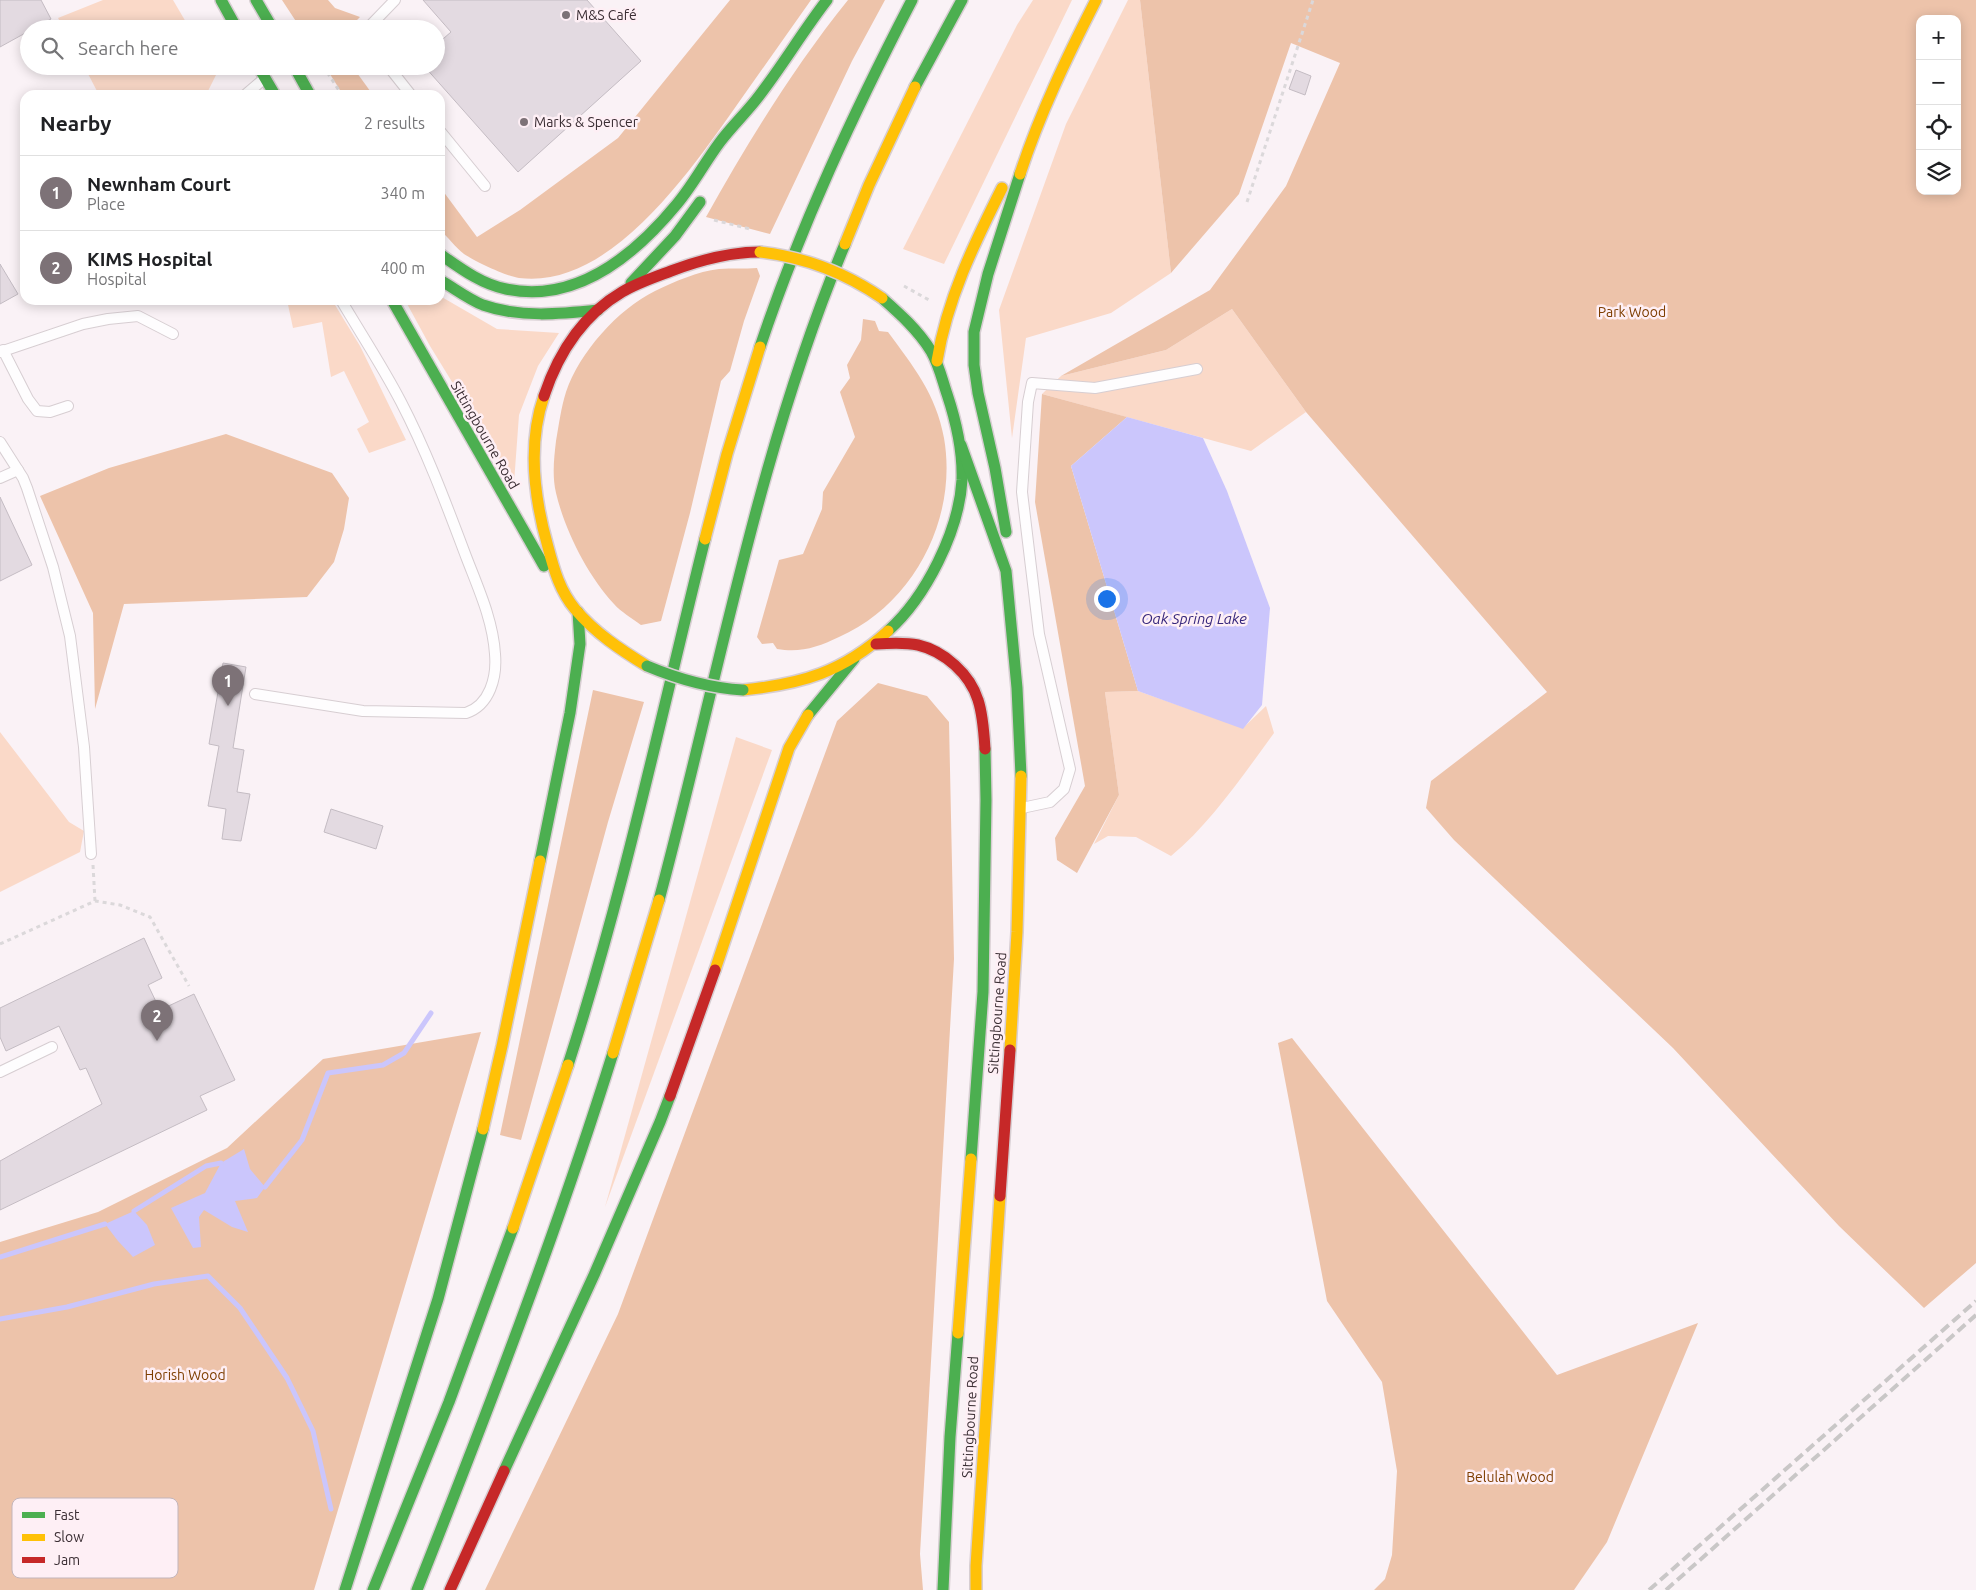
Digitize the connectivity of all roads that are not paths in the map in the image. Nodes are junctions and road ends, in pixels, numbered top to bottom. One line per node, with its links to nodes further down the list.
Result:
1 (221, 0): 8 (highway)
2 (256, 0): 9 (highway)
3 (395, 0): 10 (lane)
4 (827, 0): 19 (highway)
5 (912, 0): 51 (highway)
6 (962, 0): 52 (highway)
7 (1096, 0): 21 (highway)
8 (232, 20)
9 (268, 20)
10 (375, 20)
11 (263, 75): 14 (highway)
12 (299, 75): 17 (highway)
13 (395, 75): 18 (lane)
14 (265, 78): 15 (lane); 16 (highway)
15 (251, 90)
16 (272, 90)
17 (307, 90)
18 (407, 90)
19 (747, 112): 22 (highway); 25 (highway)
20 (445, 137): 23 (lane)
21 (1031, 140): 33 (highway); 40 (highway)
22 (725, 156)
23 (485, 186)
24 (707, 190): 27 (highway)
25 (445, 258)
26 (445, 283): 30 (highway)
27 (625, 290): 30 (highway); 33 (highway, bridge)
28 (344, 305): 45 (lane)
29 (395, 305): 41 (highway, Sittingbourne Road)
30 (598, 310): 41 (highway)
31 (173, 334): 32 (lane)
32 (2, 351): 35 (lane)
33 (936, 361): 37 (highway)
34 (1197, 369): 46 (lane)
35 (68, 406)
36 (0, 442): 38 (lane)
37 (961, 445): 40 (highway, Sittingbourne Road); 43 (highway)
38 (18, 470): 39 (lane); 47 (lane)
39 (0, 478)
40 (1006, 570): 46 (highway, Sittingbourne Road)
41 (557, 582): 42 (highway, Sittingbourne Road)
42 (578, 612): 44 (highway, Sittingbourne Road, bridge); 50 (highway)
43 (876, 644): 44 (highway); 54 (highway, Sittingbourne Road)
44 (854, 659): 53 (highway)
45 (255, 694)
46 (1021, 808): 55 (highway, Sittingbourne Road)
47 (91, 854)
48 (52, 1047): 49 (lane)
49 (0, 1072)
50 (345, 1590)
51 (373, 1590)
52 (417, 1590)
53 (450, 1590)
54 (943, 1590)
55 (976, 1590)

